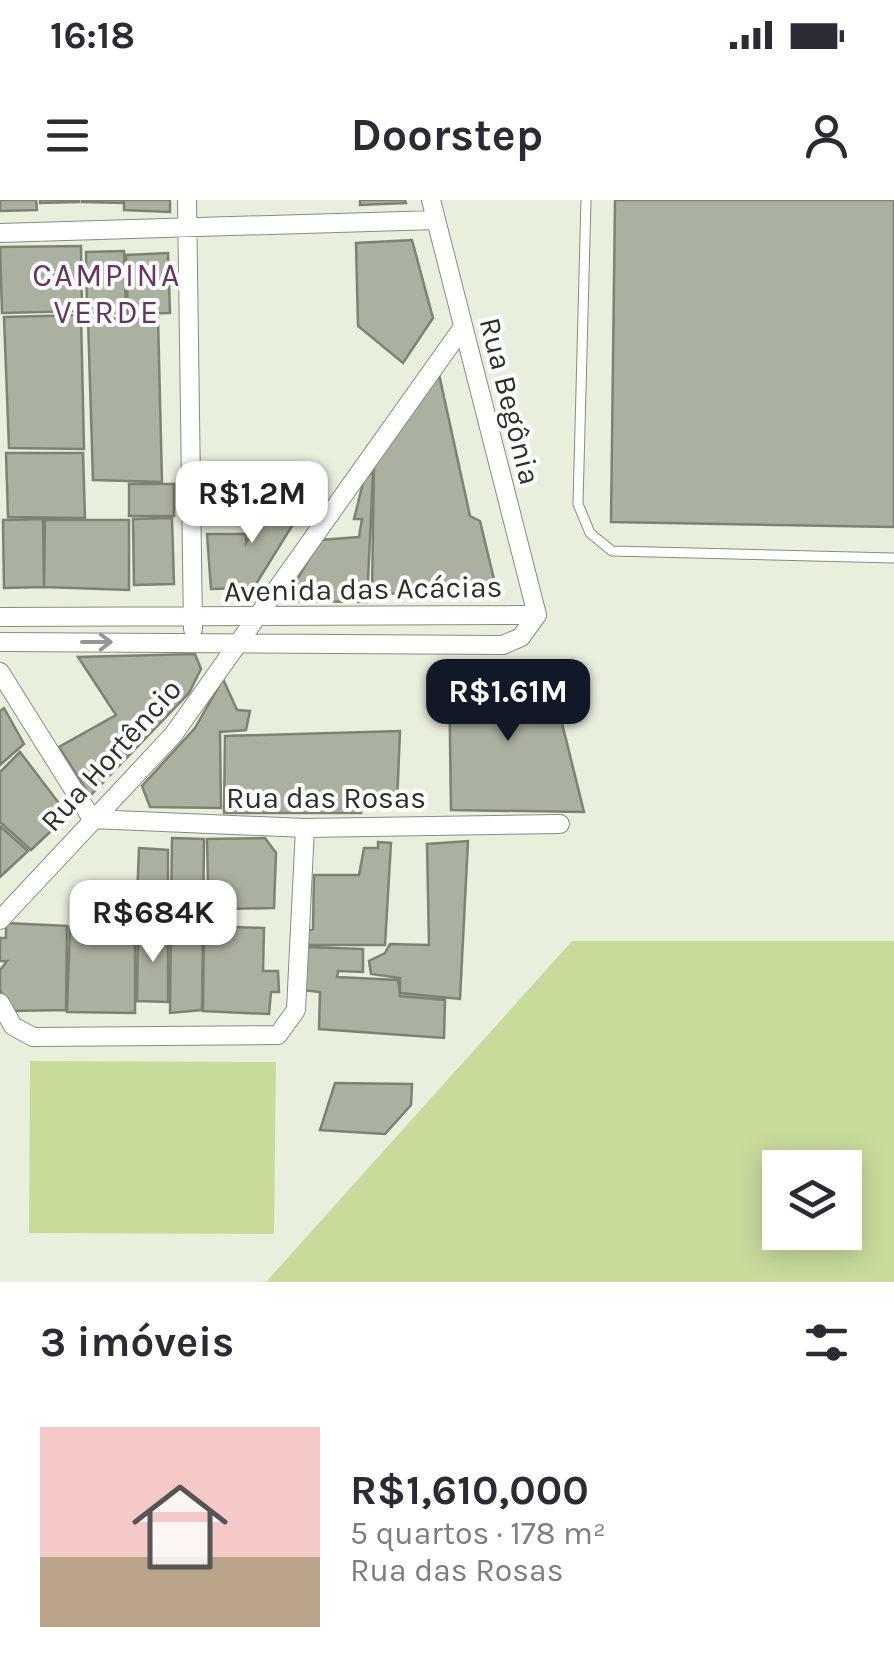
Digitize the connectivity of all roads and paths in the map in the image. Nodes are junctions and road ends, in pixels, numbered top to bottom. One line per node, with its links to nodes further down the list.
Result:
1 (187, 200): 5 (street)
2 (431, 200): 4 (street, Rua Begônia)
3 (586, 200): 8 (lane)
4 (436, 220): 5 (street); 7 (street, Rua Begônia)
5 (188, 231): 6 (street); 11 (street)
6 (0, 233)
7 (463, 327): 9 (street, Rua Begônia); 12 (street, Rua Hortêncio)
8 (894, 558)
9 (537, 615): 12 (street, Avenida das Acácias); 15 (street, Avenida das Acácias)
10 (0, 616): 11 (street, Avenida das Acácias)
11 (193, 618): 12 (street, Avenida das Acácias); 14 (street)
12 (260, 618): 15 (street, Rua Hortêncio)
13 (0, 642): 14 (street, Avenida das Acácias, one-way to 14)
14 (193, 642): 15 (street, Avenida das Acácias)
15 (238, 642): 17 (street, Rua Hortêncio)
16 (0, 672): 17 (street)
17 (92, 819): 19 (street, Rua das Rosas); 20 (street, Rua Hortêncio)
18 (560, 824): 19 (street, Rua das Rosas)
19 (305, 828): 21 (street)
20 (0, 920)
21 (0, 1004)

